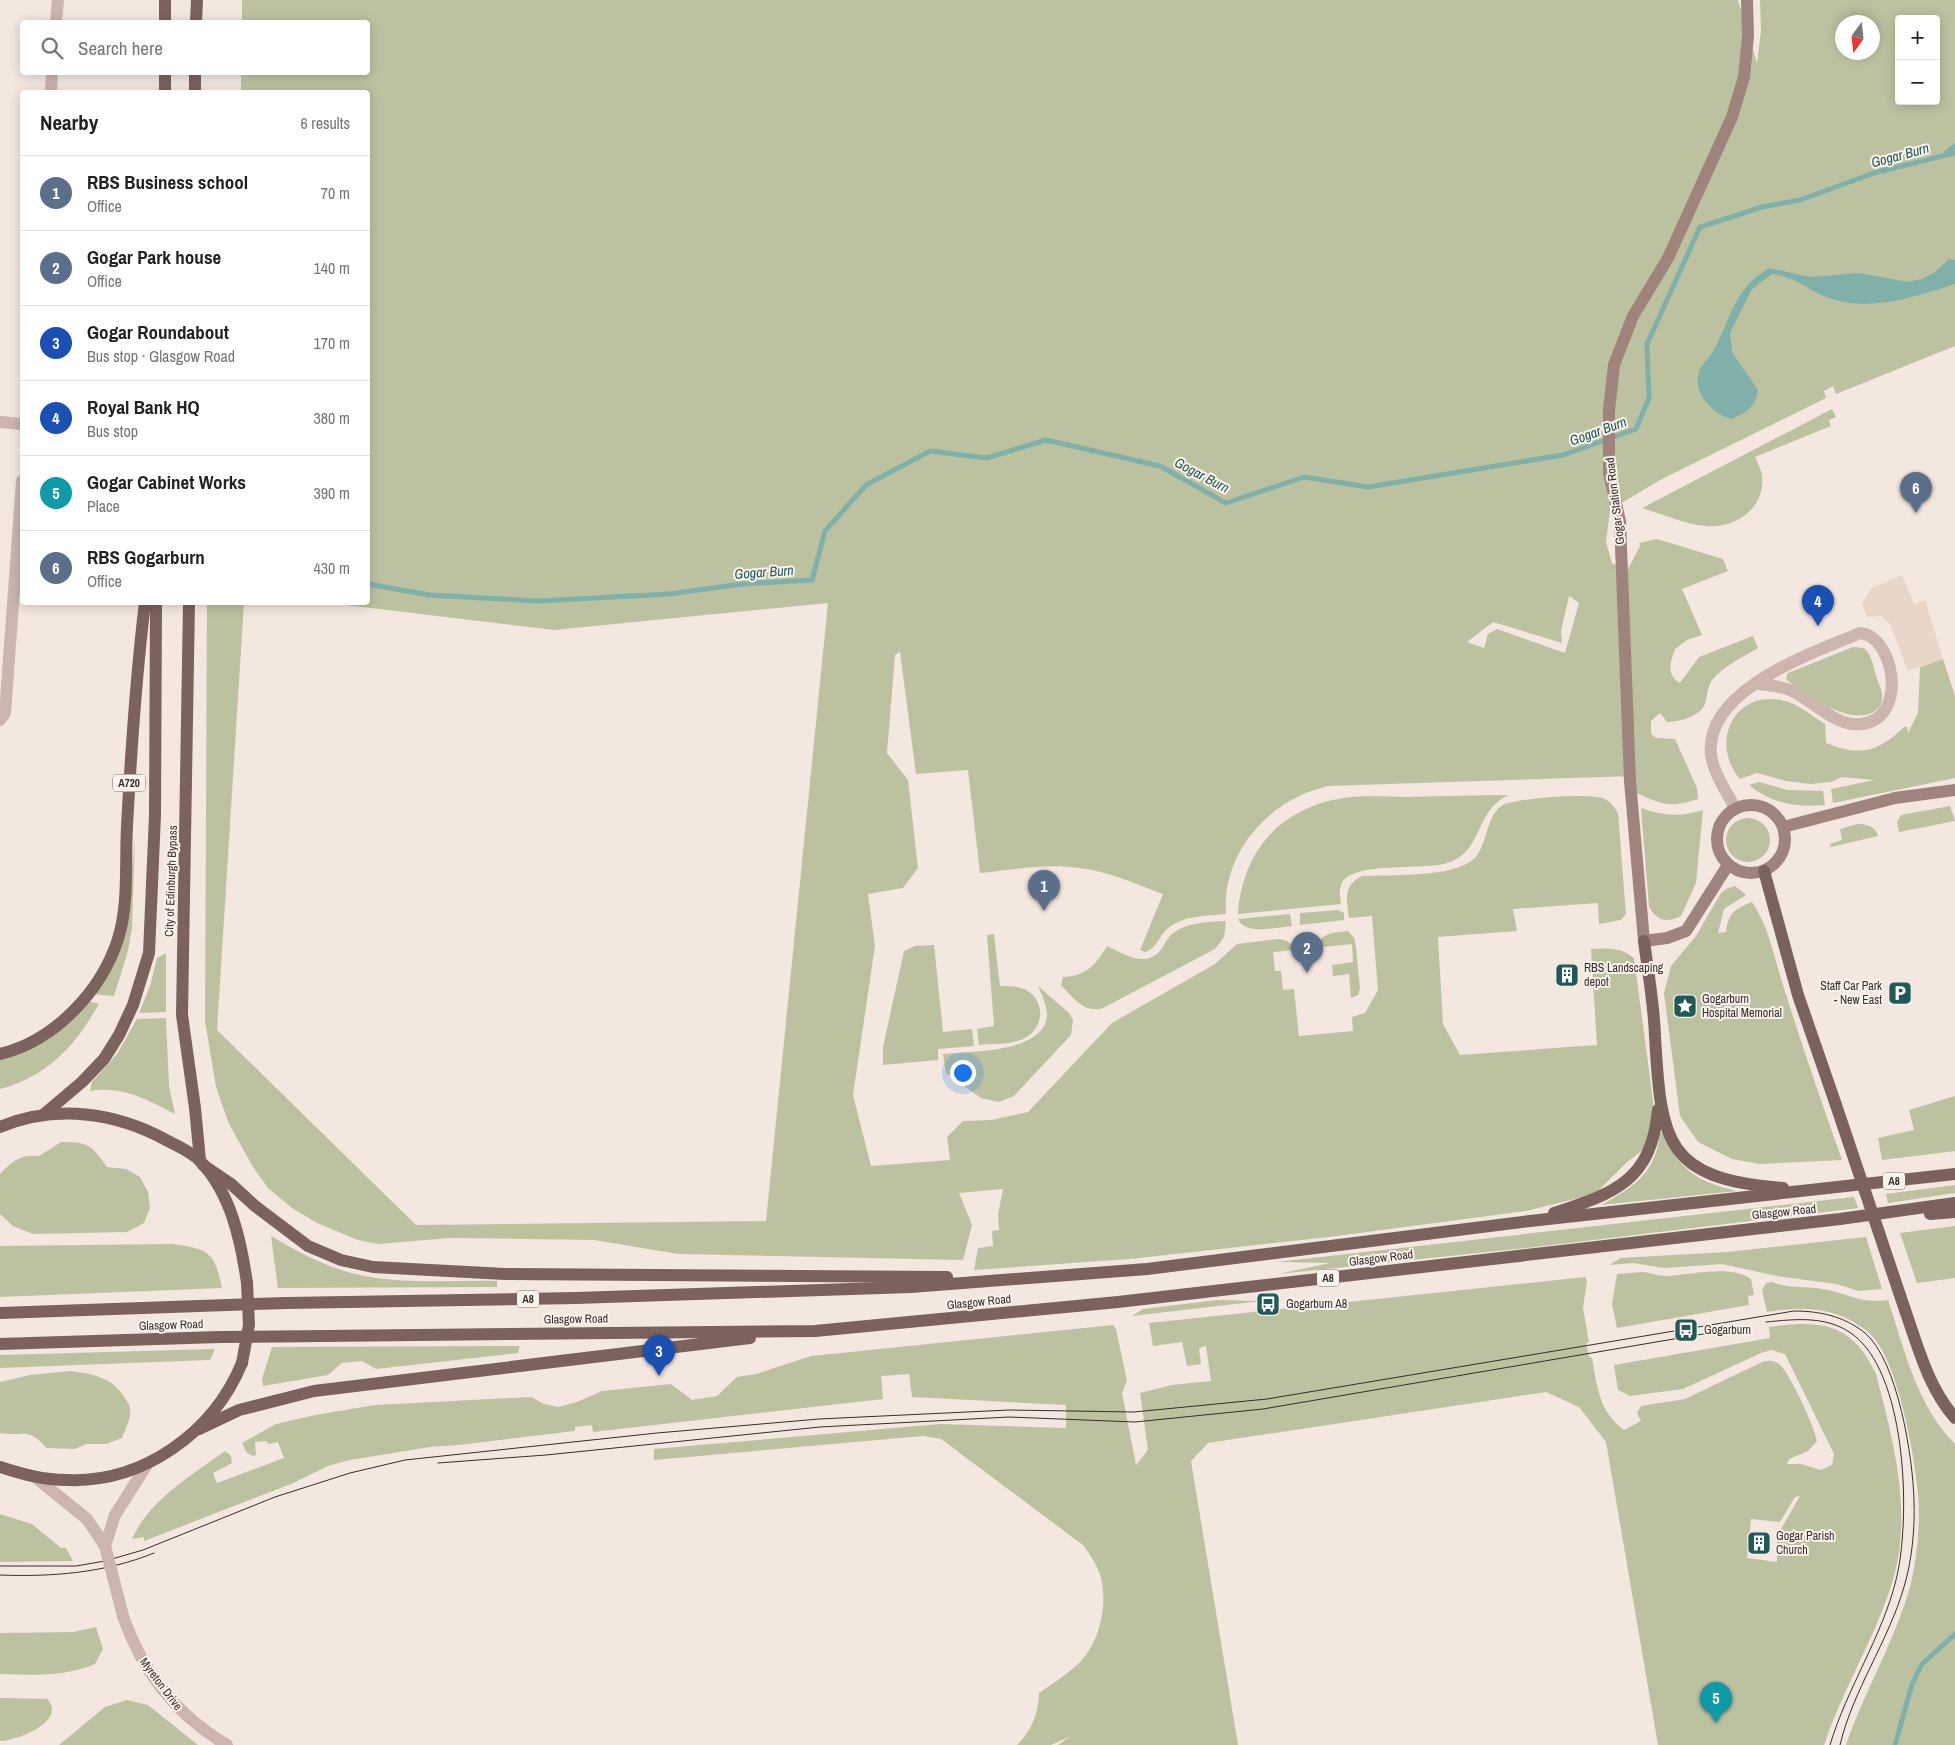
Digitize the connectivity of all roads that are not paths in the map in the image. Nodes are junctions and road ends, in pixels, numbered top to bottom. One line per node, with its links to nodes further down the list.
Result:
1 (58, 0): 5 (street)
2 (165, 0): 6 (main road)
3 (196, 0): 7 (main road)
4 (1747, 0): 27 (street, Gogar Station Road)
5 (56, 20)
6 (165, 20)
7 (196, 20)
8 (52, 75): 11 (street)
9 (165, 75): 12 (main road)
10 (195, 75): 13 (main road)
11 (51, 90)
12 (165, 90)
13 (195, 90)
14 (0, 422): 15 (street)
15 (20, 424)
16 (20, 508): 21 (street)
17 (145, 605): 28 (main road, A720)
18 (156, 605): 30 (main road, City of Edinburgh Bypass / A720)
19 (188, 605): 32 (main road, City of Edinburgh Bypass)
20 (1756, 684): 20 (street); 23 (street)
21 (0, 720)
22 (1955, 790): 24 (street)
23 (1735, 808): 24 (street); 25 (street)
24 (1783, 827): 26 (street)
25 (1728, 865): 26 (street); 27 (street)
26 (1764, 870): 43 (main road, bridge)
27 (1644, 941): 29 (main road)
28 (0, 1054)
29 (1659, 1098): 34 (main road); 38 (main road)
30 (43, 1115): 31 (main road); 32 (main road)
31 (0, 1127)
32 (202, 1162): 39 (main road); 44 (main road, bridge)
33 (1955, 1174): 34 (main road, Glasgow Road / A8)
34 (1833, 1188): 38 (main road, Glasgow Road / A8)
35 (1955, 1203): 37 (main road, Glasgow Road / A8)
36 (1955, 1212): 37 (main road)
37 (1840, 1219): 41 (main road, Glasgow Road / A8)
38 (1530, 1221): 39 (main road, Glasgow Road / A8)
39 (1057, 1277): 40 (main road, Glasgow Road / A8)
40 (0, 1313)
41 (815, 1331): 42 (main road, Glasgow Road / A8); 44 (main road)
42 (0, 1344)
43 (1955, 1418)
44 (199, 1429): 45 (main road)
45 (148, 1463): 47 (main road); 48 (street)
46 (0, 1466): 47 (main road)
47 (35, 1477): 48 (street, Myreton Drive)
48 (105, 1546): 49 (street, Myreton Drive, bridge)
49 (226, 1745)

